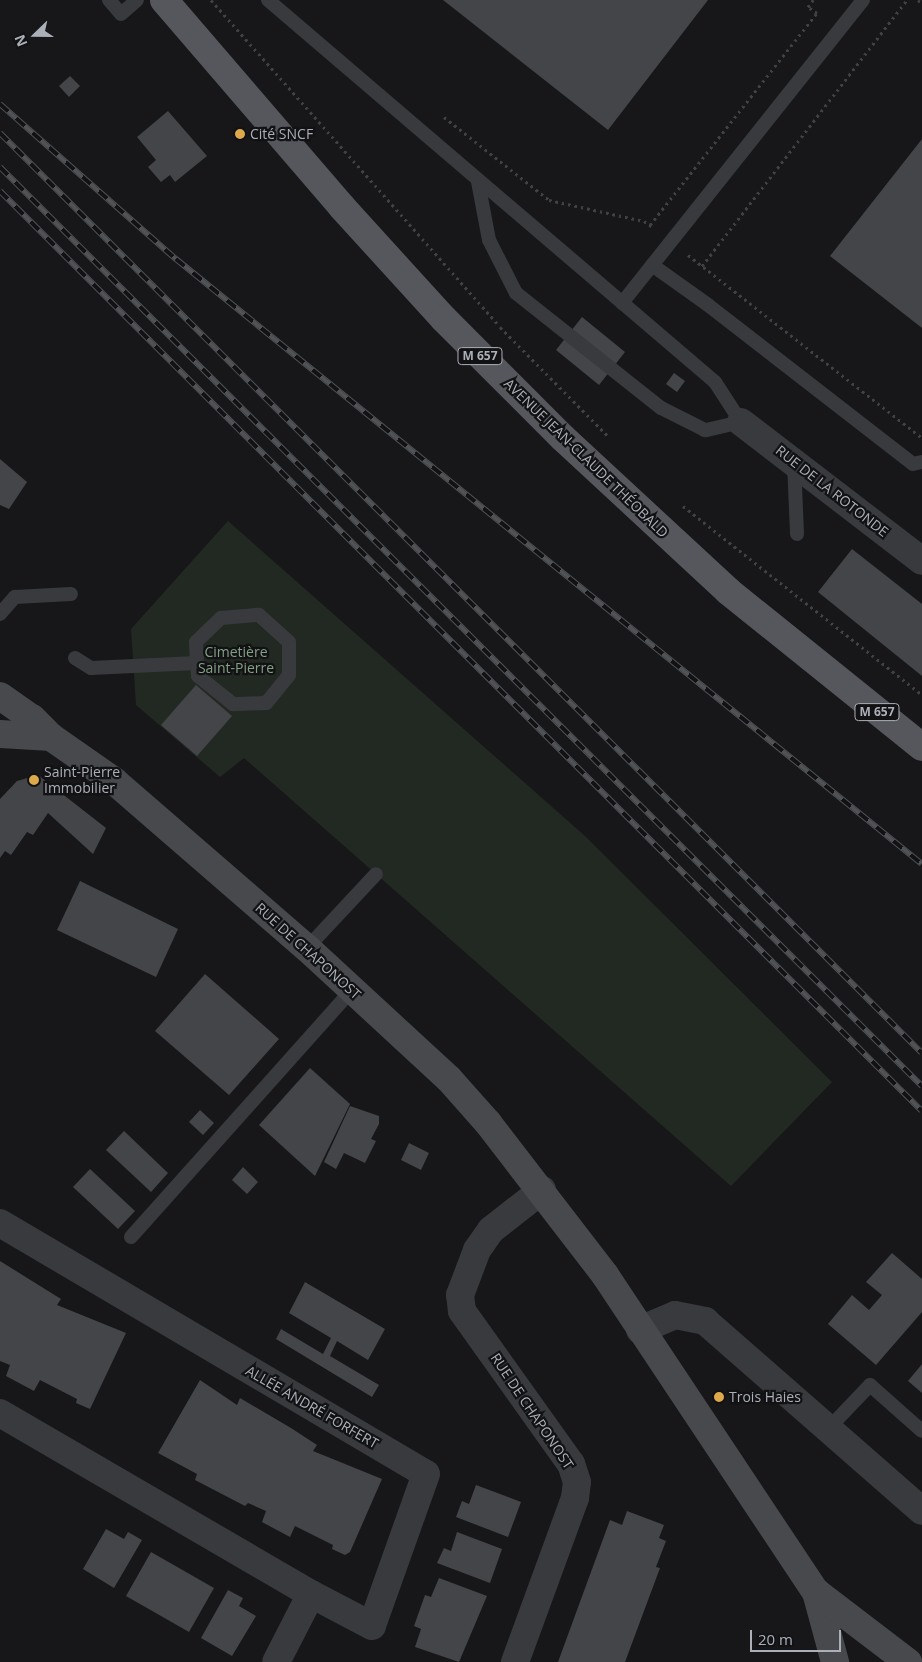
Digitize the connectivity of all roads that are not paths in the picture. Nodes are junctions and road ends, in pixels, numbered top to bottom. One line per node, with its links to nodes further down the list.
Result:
1 (109, 0): 2 (lane)
2 (137, 0)
3 (164, 0): 21 (main road, AVENUE JEAN-CLAUDE THÉOBALD / M 657)
4 (268, 0): 6 (lane)
5 (863, 0): 7 (lane)
6 (478, 182): 8 (lane); 9 (lane)
7 (652, 265): 8 (lane); 11 (lane)
8 (622, 303): 9 (lane)
9 (741, 422): 10 (street, RUE DE LA ROTONDE)
10 (794, 462): 12 (lane); 13 (street, RUE DE LA ROTONDE)
11 (922, 462)
12 (797, 534)
13 (922, 561)
14 (71, 594): 15 (lane)
15 (0, 614)
16 (75, 658): 17 (lane)
17 (198, 663): 17 (lane)
18 (0, 696): 20 (main road, RUE DE CHAPONOST)
19 (0, 734): 20 (main road)
20 (51, 737): 23 (main road, RUE DE CHAPONOST)
21 (922, 747)
22 (376, 874): 23 (lane)
23 (307, 948): 24 (main road, RUE DE CHAPONOST)
24 (352, 990): 25 (main road, RUE DE CHAPONOST); 27 (lane)
25 (542, 1190): 28 (main road, RUE DE CHAPONOST); 36 (street, RUE DE CHAPONOST)
26 (0, 1223): 34 (street, ALLÉE ANDRÉ FORFERT)
27 (131, 1236)
28 (640, 1330): 30 (street); 33 (main road, RUE DE CHAPONOST)
29 (0, 1413): 34 (street, ALLÉE ANDRÉ FORFERT)
30 (828, 1429): 31 (lane); 32 (street)
31 (922, 1431)
32 (922, 1511)
33 (816, 1592): 37 (main road, RUE DE CHAPONOST); 38 (main road, RUE DE CHAPONOST)
34 (311, 1594): 35 (street)
35 (276, 1662)
36 (515, 1662)
37 (835, 1662)
38 (908, 1662)

